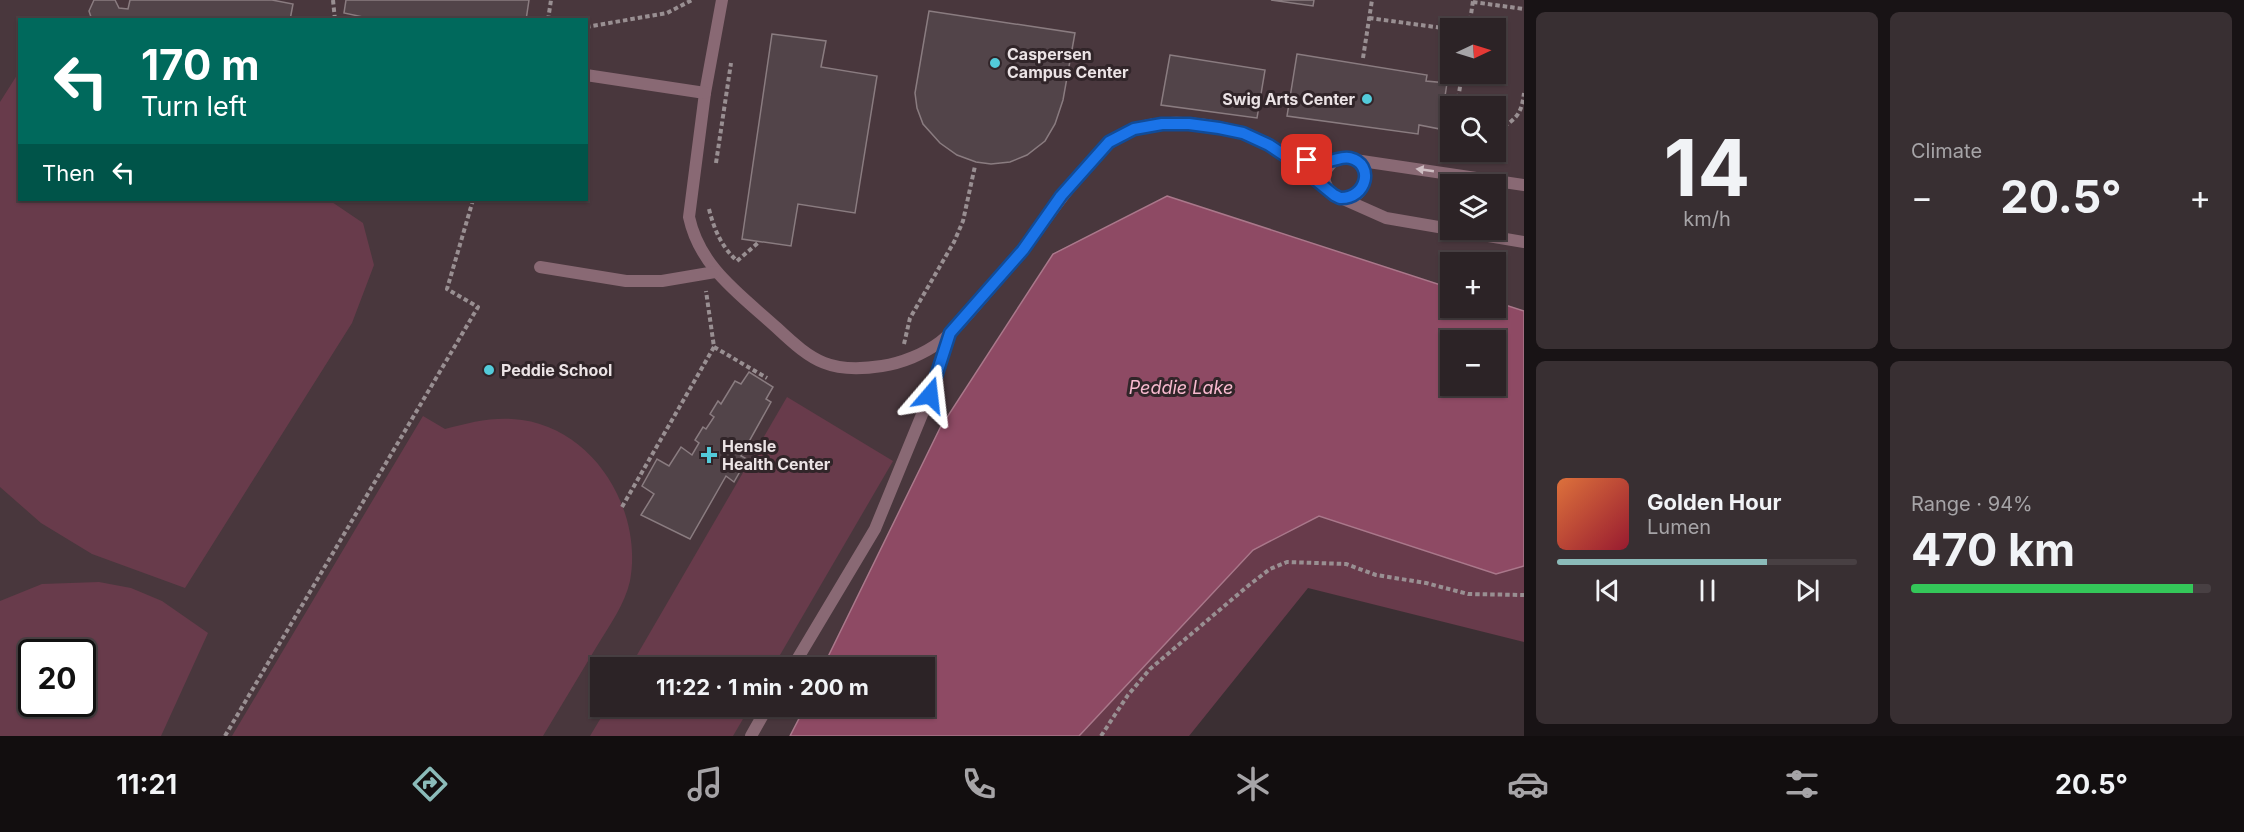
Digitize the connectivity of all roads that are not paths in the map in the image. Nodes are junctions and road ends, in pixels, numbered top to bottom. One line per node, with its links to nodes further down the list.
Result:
1 (722, 0): 3 (lane)
2 (588, 75): 3 (lane)
3 (705, 93): 14 (lane)
4 (1290, 159): 5 (lane); 8 (lane); 15 (lane)
5 (1335, 160): 6 (lane); 8 (lane)
6 (1355, 160): 7 (lane, one-way to 6); 9 (lane)
7 (1524, 185)
8 (1329, 190): 9 (lane)
9 (1340, 198): 10 (lane)
10 (1440, 227)
11 (1506, 239): 12 (lane)
12 (1524, 242)
13 (540, 267): 14 (lane)
14 (715, 272): 15 (lane)
15 (950, 333): 16 (lane)
16 (799, 657)
17 (761, 717): 18 (lane)
18 (750, 736)

